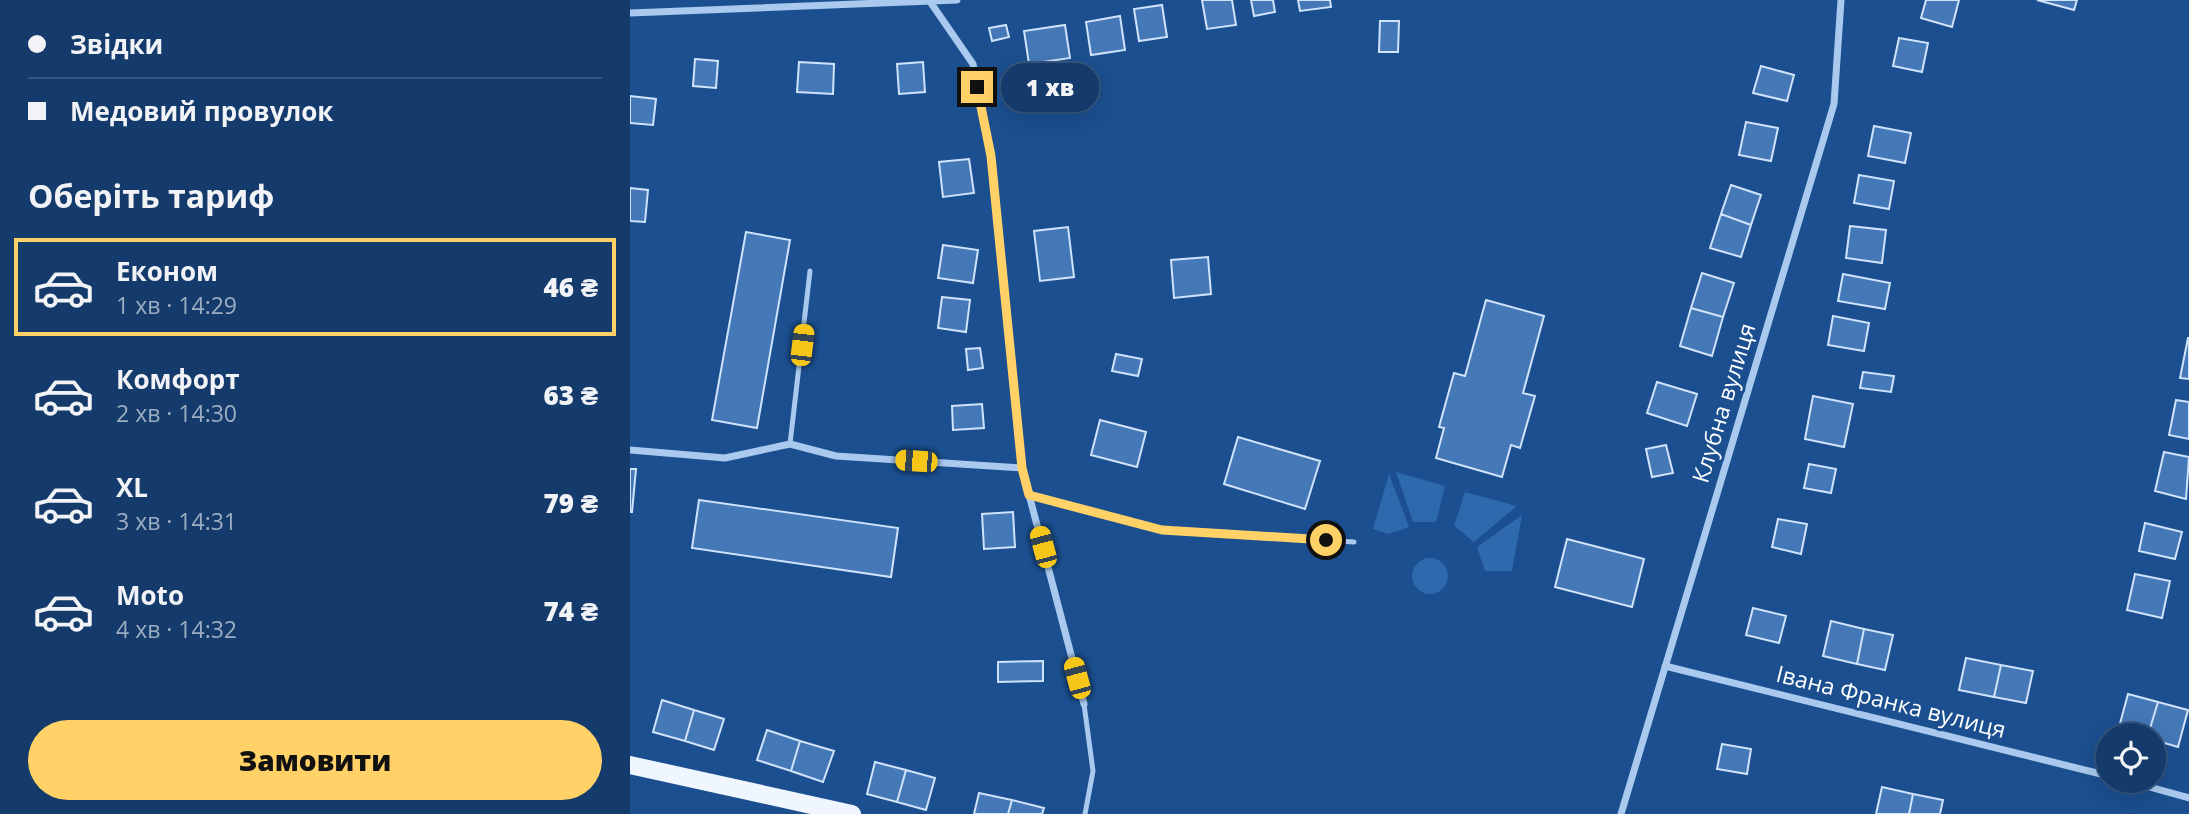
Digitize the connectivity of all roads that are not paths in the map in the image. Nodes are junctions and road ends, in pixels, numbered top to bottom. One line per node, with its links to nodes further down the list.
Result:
1 (674, 0): 5 (street)
2 (957, 0): 4 (street)
3 (1841, 0): 13 (street, Клубна вулиця)
4 (931, 2): 5 (street); 10 (street)
5 (674, 12): 6 (street)
6 (630, 13)
7 (810, 271): 8 (lane)
8 (790, 444): 9 (street); 10 (street)
9 (630, 450)
10 (1022, 468): 11 (street)
11 (1029, 495): 12 (lane); 14 (street)
12 (1353, 542)
13 (1665, 666): 16 (street, Івана Франка вулиця); 21 (street, Клубна вулиця)
14 (1084, 704): 20 (lane)
15 (630, 765): 19 (main road)
16 (2096, 773)
17 (2166, 792): 18 (street)
18 (2189, 798)
19 (852, 814)
20 (1085, 814)
21 (1620, 814)

